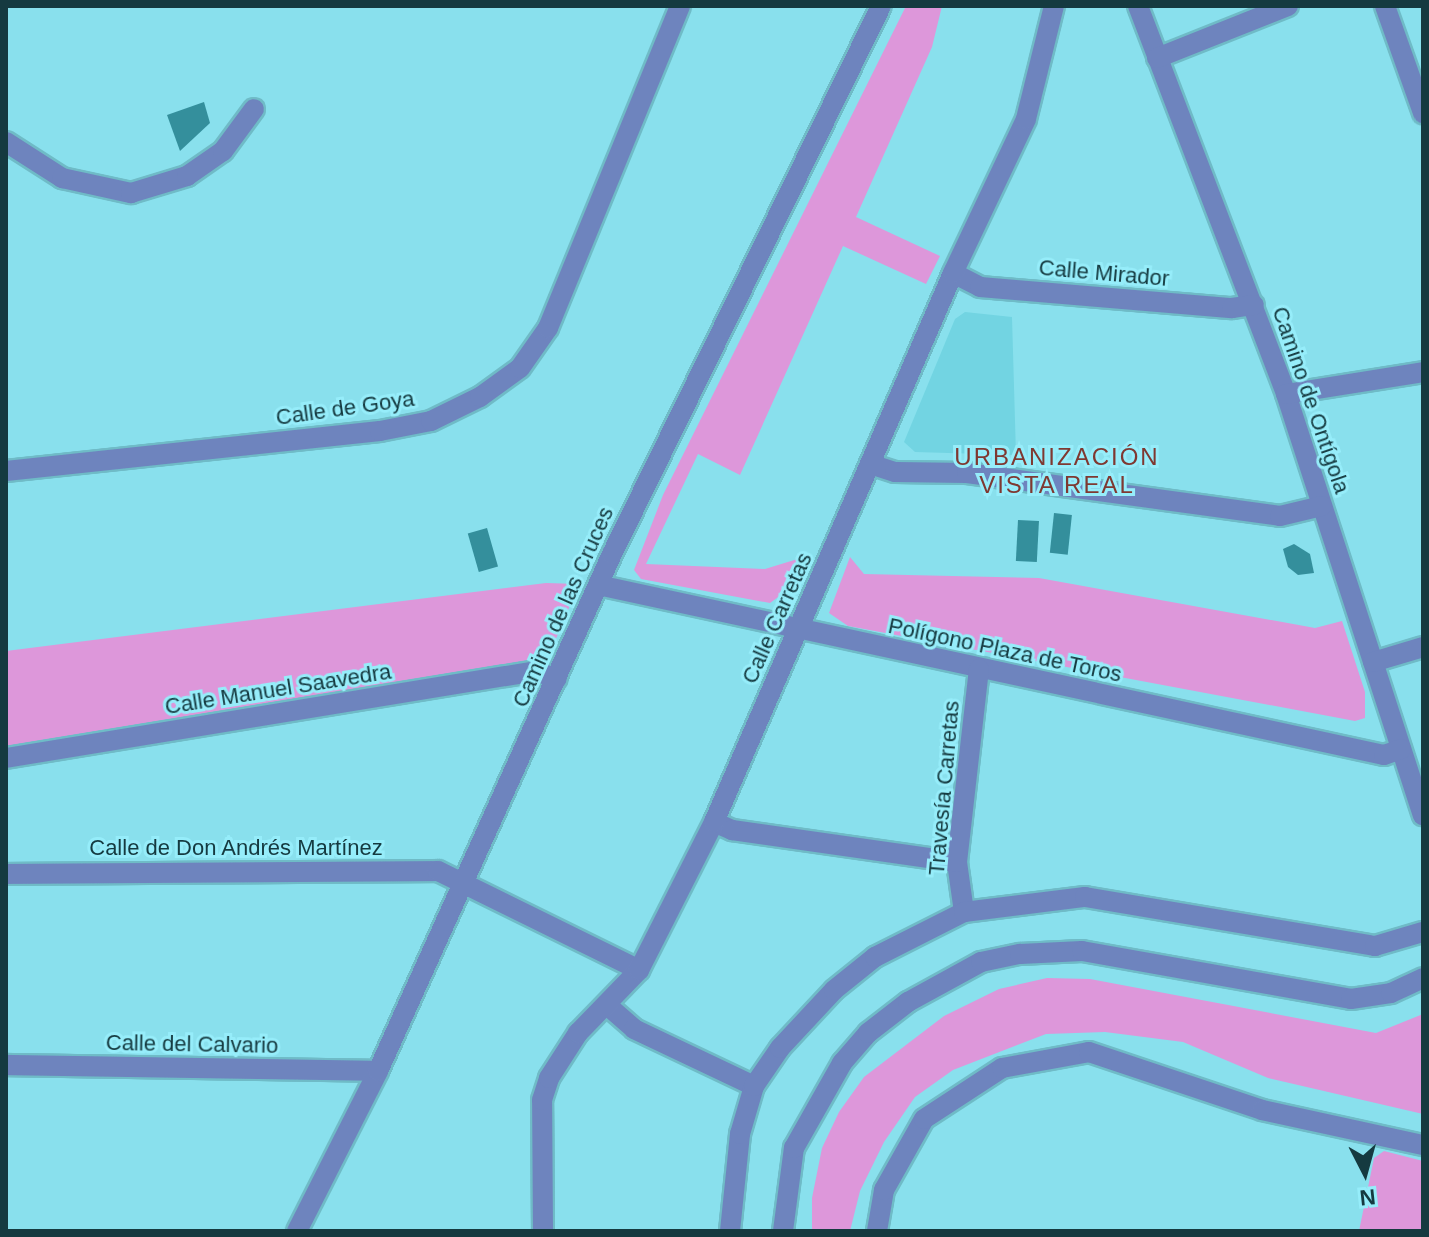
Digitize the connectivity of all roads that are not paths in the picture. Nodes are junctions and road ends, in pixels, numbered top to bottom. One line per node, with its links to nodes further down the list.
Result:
1 (680, 6): 16 (street, Calle de Goya)
2 (881, 6): 18 (street, Camino de las Cruces)
3 (1054, 6): 11 (street, Calle Carretas)
4 (1138, 6): 7 (street, Camino de Ontígola)
5 (1288, 6): 7 (street)
6 (1385, 6): 9 (street)
7 (1157, 58): 12 (street, Camino de Ontígola)
8 (254, 109): 10 (street)
9 (1423, 113)
10 (6, 142)
11 (953, 273): 12 (street, Calle Mirador); 15 (street, Calle Carretas)
12 (1254, 305): 14 (street, Camino de Ontígola)
13 (1423, 372): 14 (street)
14 (1286, 394): 17 (street, Camino de Ontígola)
15 (870, 464): 17 (street); 19 (street, Calle Carretas)
16 (6, 471)
17 (1322, 506): 21 (street, Camino de Ontígola)
18 (598, 585): 19 (street, Polígono Plaza de Toros); 23 (street, Camino de las Cruces)
19 (799, 630): 22 (street, Polígono Plaza de Toros); 27 (street, Calle Carretas)
20 (1423, 647): 21 (street)
21 (1373, 662): 24 (street, Camino de Ontígola)
22 (979, 669): 24 (street, Polígono Plaza de Toros); 28 (street, Travesía Carretas)
23 (557, 679): 25 (street, Calle Manuel Saavedra); 30 (street, Camino de las Cruces)
24 (1401, 749): 26 (street, Camino de Ontígola)
25 (6, 758)
26 (1423, 815)
27 (714, 822): 28 (street); 33 (street, Calle Carretas)
28 (957, 862): 31 (street, Travesía Carretas)
29 (6, 874): 30 (street, Calle de Don Andrés Martínez)
30 (464, 879): 33 (street, Calle de Don Andrés Martínez); 37 (street, Camino de las Cruces)
31 (964, 912): 32 (street); 38 (street)
32 (1423, 932)
33 (639, 970): 35 (street, Calle Carretas)
34 (1423, 978): 43 (street)
35 (608, 1006): 38 (street); 41 (street, Calle Carretas)
36 (6, 1065): 37 (street, Calle del Calvario)
37 (378, 1071): 40 (street, Camino de las Cruces)
38 (754, 1086): 42 (street)
39 (1423, 1145): 44 (street)
40 (297, 1231)
41 (543, 1231)
42 (730, 1231)
43 (783, 1231)
44 (877, 1231)

